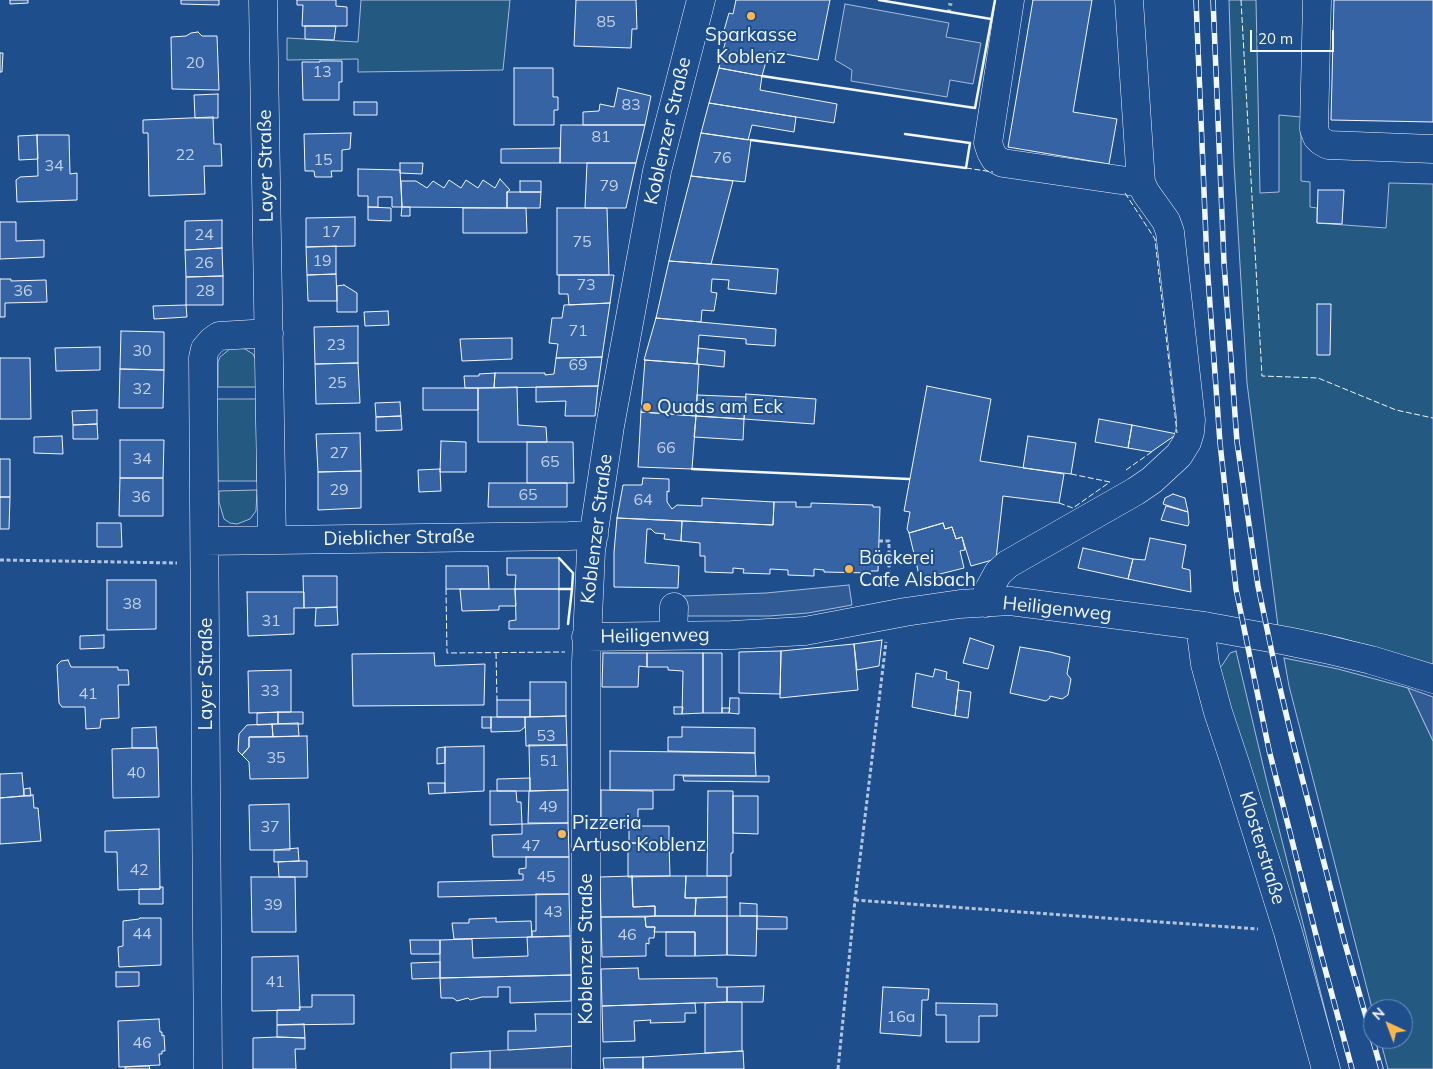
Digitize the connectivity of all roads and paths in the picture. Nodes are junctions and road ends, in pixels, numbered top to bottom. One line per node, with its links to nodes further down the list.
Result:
1 (264, 0): 8 (street, Layer Straße)
2 (701, 0): 9 (street, Koblenzer Straße)
3 (1010, 0): 7 (street)
4 (1129, 0): 7 (street)
5 (1317, 0): 6 (street)
6 (1433, 149)
7 (1140, 183): 15 (street)
8 (269, 333): 10 (street, Layer Straße); 12 (street, Layer Straße)
9 (594, 535): 10 (street, Dieblicher Straße); 19 (street, Koblenzer Straße)
10 (272, 540): 12 (street, Dieblicher Straße)
11 (879, 541): 14 (path)
12 (205, 552): 13 (path); 24 (street, Layer Straße)
13 (0, 560)
14 (889, 590)
15 (986, 603): 17 (street, Heiligenweg); 18 (street, Heiligenweg)
16 (674, 607): 18 (street)
17 (1204, 626): 21 (street, Heiligenweg); 23 (street, Klosterstraße)
18 (673, 636): 19 (street, Heiligenweg)
19 (586, 637): 25 (street, Koblenzer Straße)
20 (885, 660): 22 (path)
21 (1433, 680)
22 (854, 900): 23 (path); 26 (path)
23 (1288, 932): 27 (street, Klosterstraße)
24 (208, 1069)
25 (586, 1069)
26 (838, 1069)
27 (1326, 1069)

